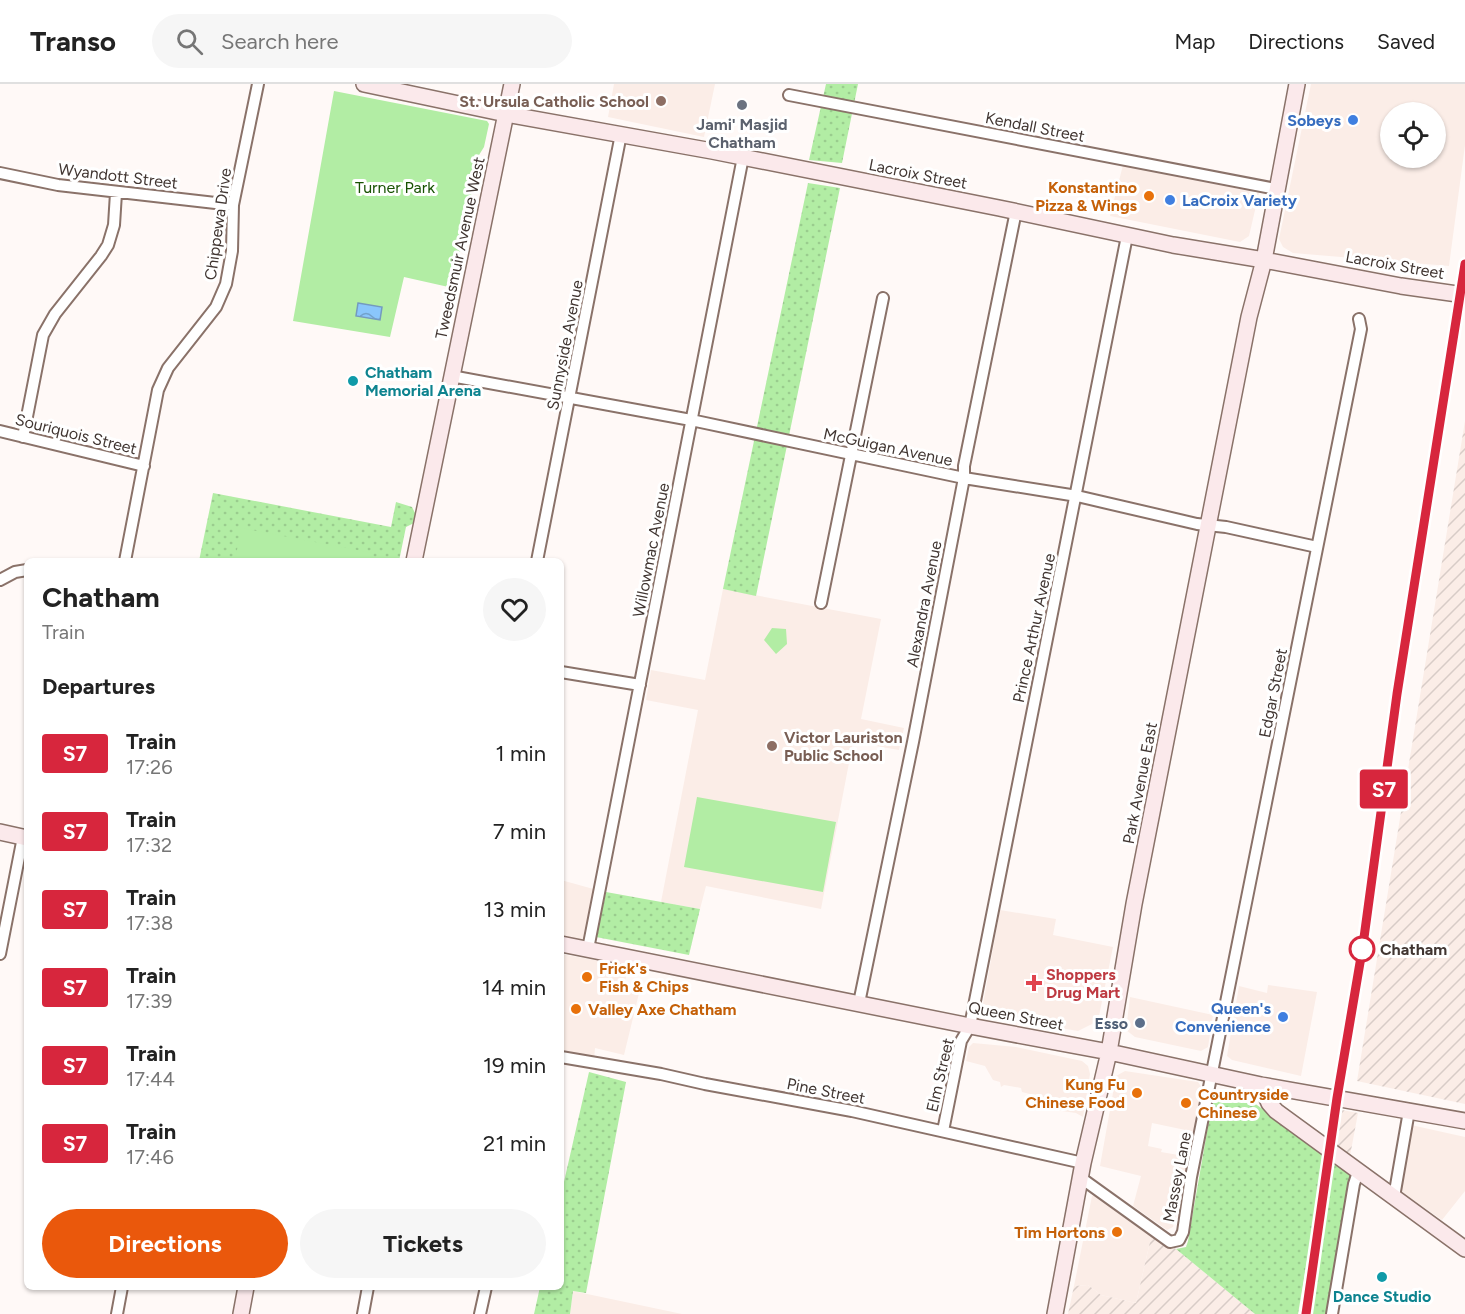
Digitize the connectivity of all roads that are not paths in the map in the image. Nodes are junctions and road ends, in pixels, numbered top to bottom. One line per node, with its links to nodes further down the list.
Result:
1 (258, 84): 12 (street, Chippewa Drive)
2 (364, 84): 6 (main road, Lacroix Street)
3 (512, 84): 6 (main road, Tweedsmuir Avenue West)
4 (1297, 84): 10 (main road, Park Avenue East)
5 (789, 95): 10 (street, Kendall Street)
6 (506, 114): 7 (main road, Lacroix Street); 19 (main road, Tweedsmuir Avenue West)
7 (621, 134): 8 (main road, Lacroix Street); 20 (street, Sunnyside Avenue)
8 (743, 157): 13 (main road, Lacroix Street); 21 (street, Willowmac Avenue)
9 (0, 173): 11 (street, Wyandott Street)
10 (1276, 189): 15 (main road, Park Avenue East)
11 (116, 193): 12 (street, Wyandott Street); 23 (street)
12 (233, 205): 25 (street, Chippewa Drive)
13 (1016, 211): 14 (main road, Lacroix Street); 26 (street, Alexandra Avenue)
14 (1127, 236): 15 (main road, Lacroix Street); 27 (street, Prince Arthur Avenue)
15 (1264, 260): 16 (main road, Lacroix Street); 28 (main road, Park Avenue East)
16 (1465, 295)
17 (883, 298): 24 (street)
18 (1359, 319): 29 (street, Edgar Street)
19 (451, 376): 20 (street, McGuigan Avenue); 31 (main road, Tweedsmuir Avenue West)
20 (570, 397): 21 (street, McGuigan Avenue); 32 (street, Sunnyside Avenue)
21 (691, 420): 24 (street, McGuigan Avenue); 37 (street, Willowmac Avenue)
22 (0, 431): 23 (street, Souriquois Street)
23 (23, 437): 25 (street, Souriquois Street)
24 (850, 454): 26 (street, McGuigan Avenue); 35 (street)
25 (144, 466): 30 (street, Chippewa Drive)
26 (964, 478): 27 (street, McGuigan Avenue); 44 (street, Alexandra Avenue)
27 (1077, 496): 28 (street, McGuigan Avenue); 45 (street, Prince Arthur Avenue)
28 (1209, 525): 29 (street, McGuigan Avenue); 46 (main road, Park Avenue East)
29 (1317, 547): 48 (street, Edgar Street)
30 (126, 558)
31 (415, 558)
32 (538, 558)
33 (24, 571): 34 (street)
34 (0, 580)
35 (820, 603)
36 (564, 672): 37 (street)
37 (640, 685): 42 (street, Willowmac Avenue)
38 (0, 832): 39 (main road)
39 (24, 837)
40 (24, 842): 43 (street)
41 (564, 945): 42 (main road, Queen Street)
42 (588, 949): 44 (main road, Queen Street)
43 (0, 954)
44 (859, 1003): 45 (main road, Queen Street)
45 (970, 1026): 46 (main road, Queen Street); 52 (street, Elm Street)
46 (1109, 1052): 48 (main road, Queen Street); 53 (main road, Park Avenue East)
47 (564, 1058): 52 (street, Pine Street)
48 (1213, 1073): 49 (main road, Queen Street); 53 (street, Massey Lane)
49 (1261, 1085): 50 (main road, Queen Street); 54 (main road)
50 (1409, 1111): 51 (main road, Queen Street); 55 (street)
51 (1465, 1121)
52 (943, 1131): 53 (street, Pine Street)
53 (1082, 1171): 65 (main road, Park Avenue East)
54 (1358, 1172): 55 (main road); 66 (street)
55 (1394, 1197): 56 (main road)
56 (1465, 1249)
57 (121, 1290): 61 (street)
58 (245, 1290): 62 (main road)
59 (367, 1290): 63 (street)
60 (485, 1290): 64 (street)
61 (117, 1314)
62 (241, 1314)
63 (363, 1314)
64 (480, 1314)
65 (1055, 1314)
66 (1332, 1314)

